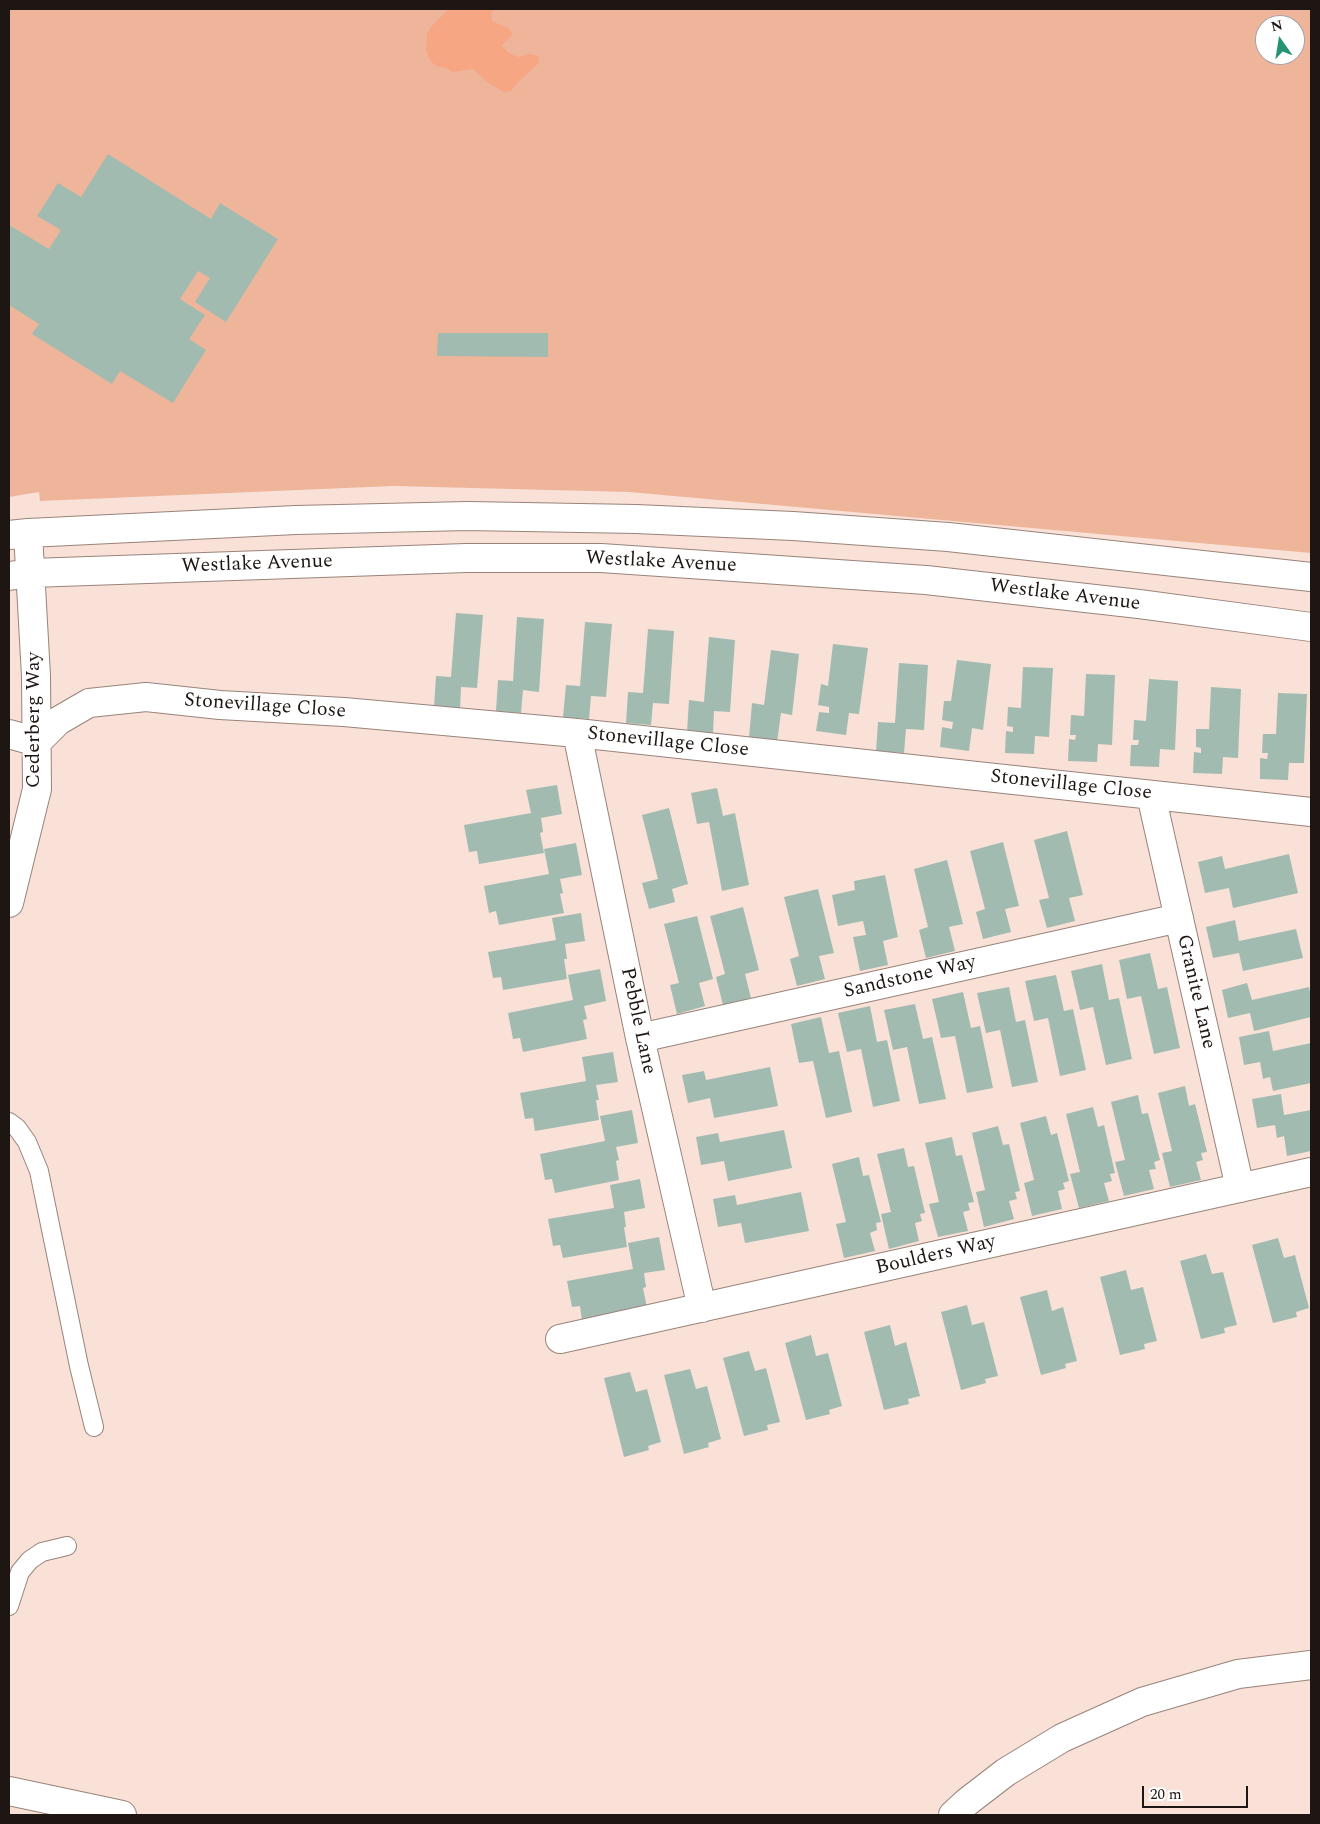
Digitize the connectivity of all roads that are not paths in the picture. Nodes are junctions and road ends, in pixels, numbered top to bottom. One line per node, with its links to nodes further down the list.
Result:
1 (18, 534): 2 (street, Cederberg Way); 3 (street, Westlake Avenue)
2 (20, 575): 4 (street, Westlake Avenue); 7 (street, Cederberg Way)
3 (1311, 577)
4 (1311, 627)
5 (577, 733): 7 (street, Stonevillage Close); 8 (street, Stonevillage Close); 12 (street, Pebble Lane)
6 (9, 734): 7 (street)
7 (37, 742): 10 (street, Cederberg Way)
8 (1152, 795): 9 (street, Stonevillage Close); 11 (street, Granite Lane)
9 (1311, 812)
10 (9, 903)
11 (1179, 918): 12 (street, Sandstone Way); 15 (street, Granite Lane)
12 (640, 1038): 16 (street, Pebble Lane)
13 (9, 1122): 18 (lane)
14 (1311, 1172): 15 (street, Boulders Way)
15 (1240, 1188): 16 (street, Boulders Way)
16 (702, 1308): 17 (street, Boulders Way)
17 (560, 1339)
18 (94, 1427)
19 (67, 1546): 20 (lane)
20 (9, 1606)
21 (1311, 1665): 24 (street)
22 (9, 1791): 23 (street)
23 (122, 1815)
24 (954, 1815)

